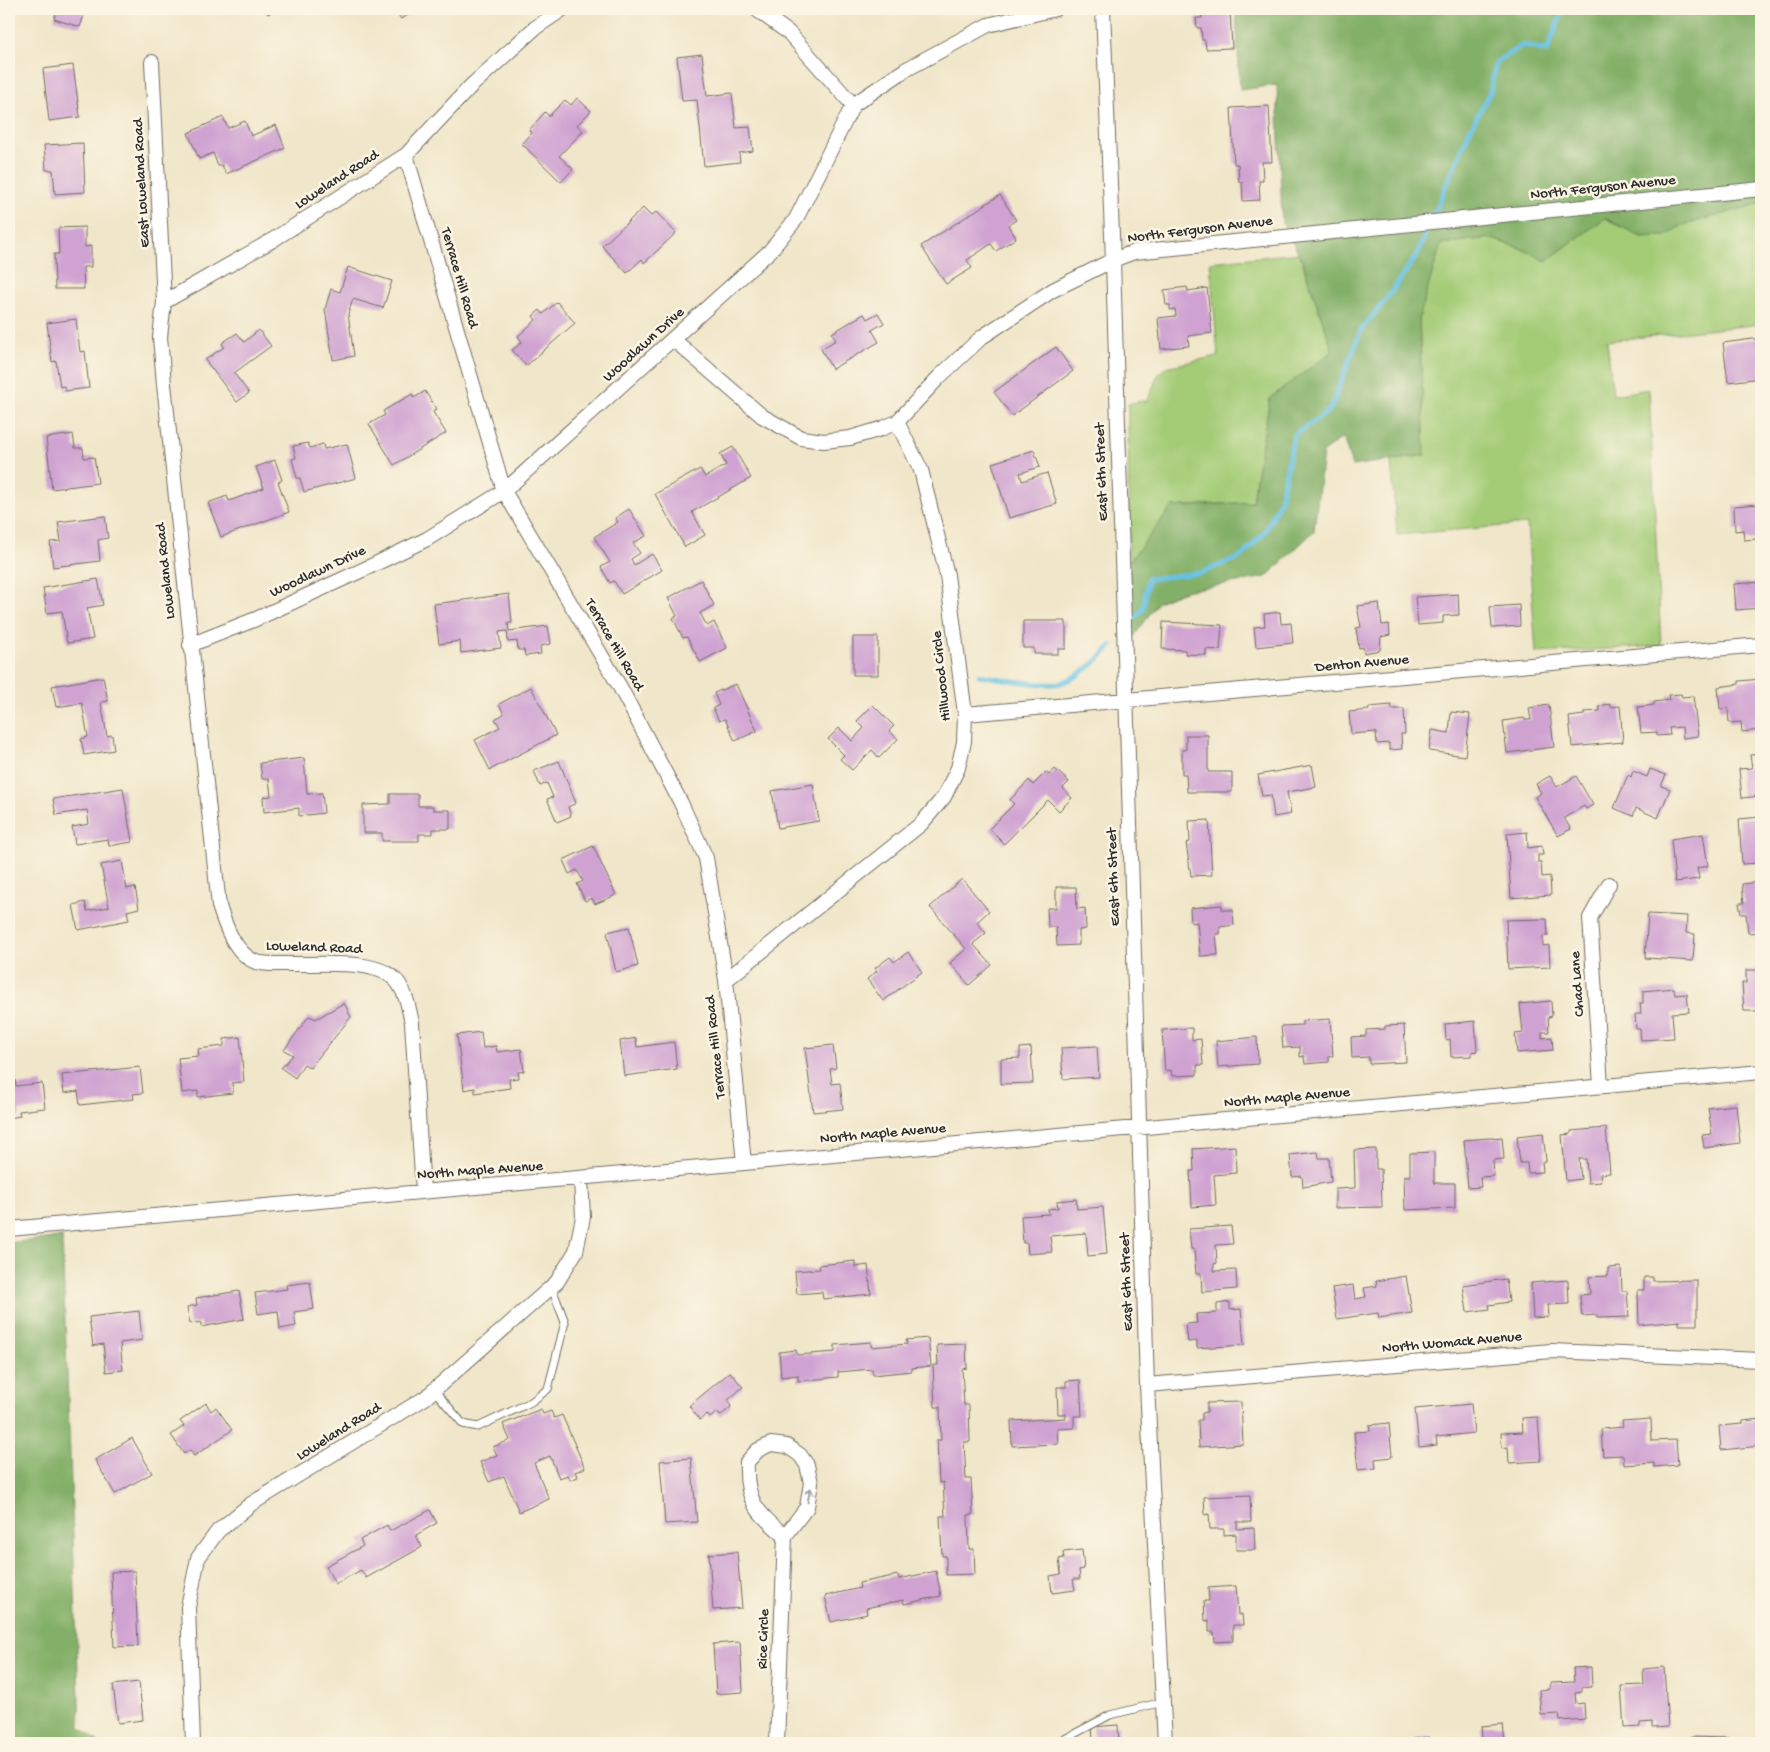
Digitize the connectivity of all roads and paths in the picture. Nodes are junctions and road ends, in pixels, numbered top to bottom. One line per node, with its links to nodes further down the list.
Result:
1 (563, 9): 7 (street, Loweland Road)
2 (756, 9): 6 (street)
3 (1055, 9): 6 (street, Woodlawn Drive)
4 (1102, 9): 9 (street, East 6th Street)
5 (152, 62): 10 (street, East Loweland Road)
6 (853, 105): 11 (street, Woodlawn Drive)
7 (406, 155): 10 (street, Loweland Road); 13 (street, Terrace Hill Road)
8 (1761, 188): 9 (street, North Ferguson Avenue)
9 (1113, 260): 12 (street, North Ferguson Avenue); 16 (street, East 6th Street)
10 (164, 302): 14 (street, Loweland Road)
11 (674, 340): 12 (street, North Ferguson Avenue); 13 (street, Woodlawn Drive)
12 (897, 422): 17 (street, Hillwood Circle)
13 (504, 492): 14 (street, Woodlawn Drive); 19 (street, Terrace Hill Road)
14 (190, 645): 25 (street, Loweland Road)
15 (1761, 645): 16 (street, Denton Avenue)
16 (1125, 701): 17 (street, Denton Avenue); 22 (street, East 6th Street)
17 (965, 714): 19 (street, Hillwood Circle)
18 (1609, 884): 21 (street, Chad Lane)
19 (726, 980): 23 (street, Terrace Hill Road)
20 (1761, 1072): 21 (street, North Maple Avenue)
21 (1601, 1086): 22 (street, North Maple Avenue)
22 (1138, 1127): 23 (street, North Maple Avenue); 29 (street, East 6th Street)
23 (744, 1163): 24 (street, North Maple Avenue)
24 (581, 1179): 25 (street, North Maple Avenue); 27 (street, Loweland Road)
25 (423, 1191): 26 (street, North Maple Avenue)
26 (9, 1229)
27 (552, 1286): 30 (street, Loweland Road); 30 (lane)
28 (1761, 1360): 29 (street, North Womack Avenue)
29 (1147, 1385): 32 (street, East 6th Street)
30 (434, 1390): 33 (street, Loweland Road)
31 (785, 1536): 31 (street, one-way to 31); 34 (street, Rice Circle)
32 (1163, 1702): 35 (lane); 36 (street, East 6th Street)
33 (193, 1743)
34 (777, 1743)
35 (1057, 1743)
36 (1165, 1743)

